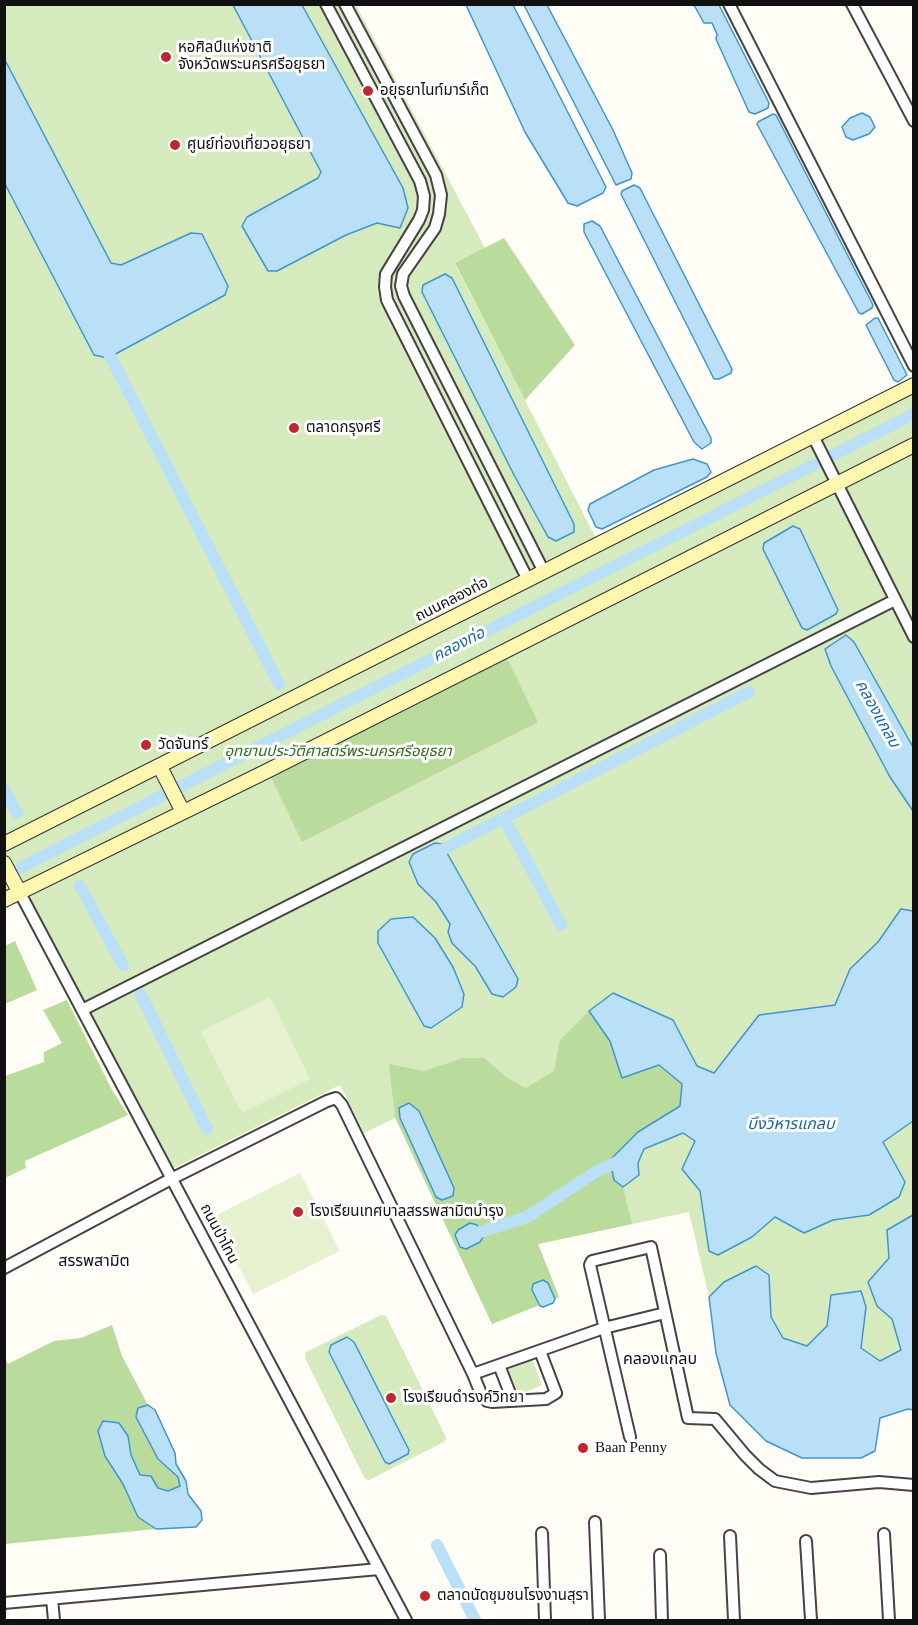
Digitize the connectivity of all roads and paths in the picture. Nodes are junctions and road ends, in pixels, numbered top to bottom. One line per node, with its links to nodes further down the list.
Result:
1 (326, 4): 12 (street)
2 (345, 4): 11 (street)
3 (729, 4): 6 (street)
4 (852, 4): 5 (street)
5 (914, 121)
6 (914, 366)
7 (914, 385): 8 (street, ถนนคลองท่อ)
8 (816, 442): 10 (street); 11 (street, ถนนคลองท่อ)
9 (914, 445): 10 (street)
10 (834, 478): 13 (street); 16 (street)
11 (544, 572): 12 (street, ถนนคลองท่อ)
12 (528, 580): 15 (street, ถนนคลองท่อ)
13 (895, 600): 14 (street); 21 (street)
14 (914, 637)
15 (161, 770): 16 (street); 17 (street, ถนนคลองท่อ)
16 (182, 810): 19 (street)
17 (4, 844)
18 (4, 862): 19 (street, ถนนป่าโทน)
19 (19, 890): 20 (street); 21 (street, ถนนป่าโทน)
20 (4, 900)
21 (82, 1010): 22 (street, ถนนป่าโทน)
22 (171, 1179): 23 (street); 28 (street); 38 (street, ถนนป่าโทน)
23 (4, 1268)
24 (665, 1313): 25 (street); 25 (street); 31 (street)
25 (604, 1328): 26 (street); 30 (street)
26 (540, 1351): 27 (street); 29 (street)
27 (499, 1365): 28 (street); 29 (street)
28 (473, 1374): 29 (street)
29 (513, 1401)
30 (630, 1437)
31 (914, 1485)
32 (596, 1522): 44 (street)
33 (542, 1533): 43 (street)
34 (884, 1534): 48 (street)
35 (730, 1536): 46 (street)
36 (806, 1541): 47 (street)
37 (660, 1555): 45 (street)
38 (379, 1569): 39 (street); 42 (street, ถนนป่าโทน)
39 (52, 1599): 40 (street); 41 (street)
40 (4, 1603)
41 (54, 1620)
42 (406, 1620)
43 (545, 1620)
44 (599, 1620)
45 (662, 1620)
46 (734, 1620)
47 (811, 1620)
48 (888, 1620)

